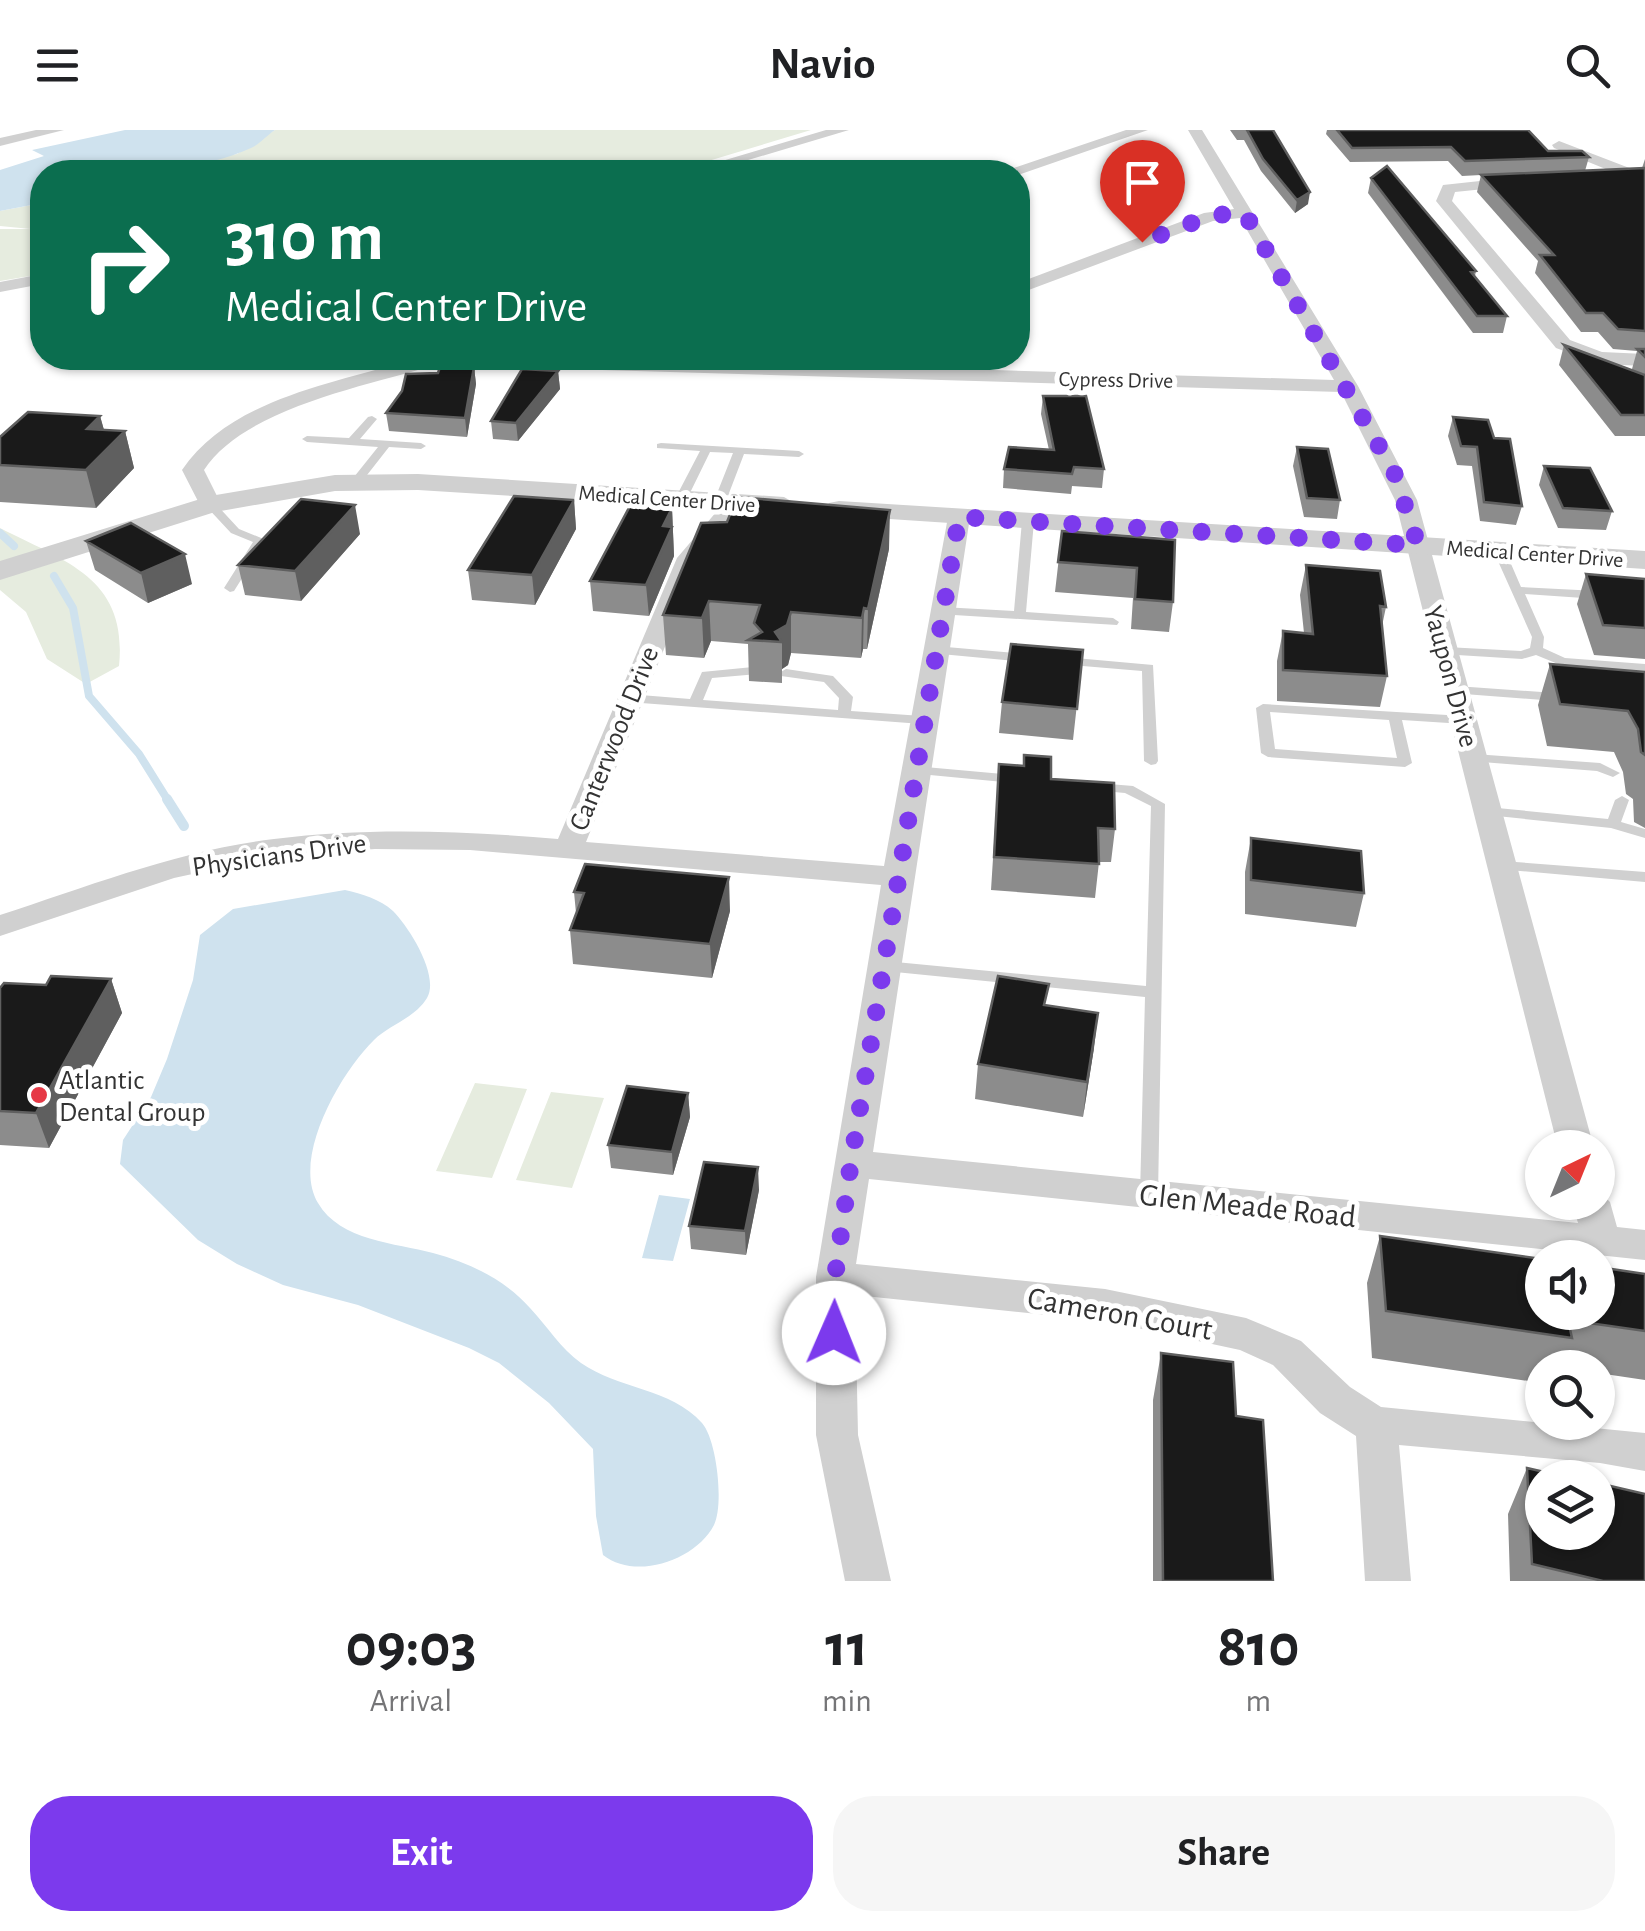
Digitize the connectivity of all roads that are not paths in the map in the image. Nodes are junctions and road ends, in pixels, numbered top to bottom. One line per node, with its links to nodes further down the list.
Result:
1 (58, 130): 5 (street)
2 (842, 130): 7 (street)
3 (1141, 130): 8 (street)
4 (1196, 130): 12 (street, Yaupon Drive)
5 (0, 142)
6 (1559, 145): 9 (street)
7 (736, 160)
8 (1030, 166)
9 (1642, 179): 10 (street)
10 (1590, 181)
11 (1544, 182): 16 (street)
12 (1244, 212): 14 (street); 19 (street, Yaupon Drive)
13 (30, 281): 15 (street)
14 (1030, 284)
15 (0, 286)
16 (1645, 360)
17 (399, 370): 32 (street)
18 (976, 370): 19 (street, Cypress Drive)
19 (1348, 386): 35 (street, Yaupon Drive)
20 (372, 419): 22 (lane)
21 (307, 438): 22 (lane)
22 (352, 441): 23 (lane)
23 (386, 444): 24 (lane); 29 (lane)
24 (421, 446)
25 (661, 446): 26 (lane)
26 (706, 448): 27 (lane); 30 (lane)
27 (740, 450): 28 (lane); 31 (lane)
28 (800, 454)
29 (356, 482): 30 (street, Medical Center Drive); 32 (street, Medical Center Drive)
30 (681, 499): 31 (street, Medical Center Drive)
31 (729, 502): 33 (street, Medical Center Drive); 52 (street, Canterwood Drive)
32 (210, 504): 38 (street, Medical Center Drive); 39 (lane)
33 (959, 517): 34 (street, Medical Center Drive); 42 (street)
34 (1028, 521): 35 (street, Medical Center Drive); 43 (lane)
35 (1418, 545): 36 (street, Medical Center Drive); 47 (street, Yaupon Drive)
36 (1500, 550): 37 (street, Medical Center Drive); 40 (lane)
37 (1645, 560)
38 (0, 571)
39 (230, 588)
40 (1517, 590): 41 (lane); 46 (lane)
41 (1608, 596)
42 (942, 611): 43 (lane); 45 (street)
43 (1020, 615): 44 (lane)
44 (1113, 622)
45 (935, 650): 57 (street); 60 (lane)
46 (1536, 650): 47 (lane); 48 (lane)
47 (1446, 651): 51 (street, Yaupon Drive)
48 (1645, 668)
49 (753, 670): 54 (lane)
50 (786, 673): 55 (lane)
51 (1456, 690): 53 (lane); 58 (street, Yaupon Drive)
52 (628, 698): 54 (lane); 69 (street, Canterwood Drive)
53 (1570, 698)
54 (694, 704): 55 (lane)
55 (844, 714): 57 (lane)
56 (1395, 718): 56 (lane); 58 (lane)
57 (922, 720): 61 (street)
58 (1464, 720): 59 (street, Yaupon Drive)
59 (1474, 758): 62 (lane); 66 (street, Yaupon Drive)
60 (1150, 761)
61 (914, 770): 63 (lane); 72 (street)
62 (1613, 773)
63 (1030, 781)
64 (1069, 784): 75 (lane)
65 (1622, 800): 67 (lane)
66 (1487, 811): 67 (lane); 70 (street, Yaupon Drive)
67 (1613, 824): 68 (lane)
68 (1645, 834)
69 (568, 850): 72 (street, Canterwood Drive); 73 (street, Physicians Drive)
70 (1502, 866): 71 (lane); 76 (street, Yaupon Drive)
71 (1645, 877)
72 (896, 878): 74 (street)
73 (0, 926)
74 (882, 966): 75 (lane); 77 (street)
75 (1155, 992): 78 (lane)
76 (1571, 1130)
77 (851, 1162): 78 (street, Glen Meade Road); 83 (street)
78 (1149, 1195): 80 (street, Glen Meade Road)
79 (1596, 1220): 80 (street)
80 (1602, 1240)
81 (1615, 1242): 82 (street, Glen Meade Road)
82 (1645, 1245)
83 (835, 1277): 84 (street, Cameron Court); 86 (street)
84 (1376, 1425): 85 (street, Cameron Court); 87 (street)
85 (1645, 1452)
86 (868, 1581)
87 (1388, 1581)

